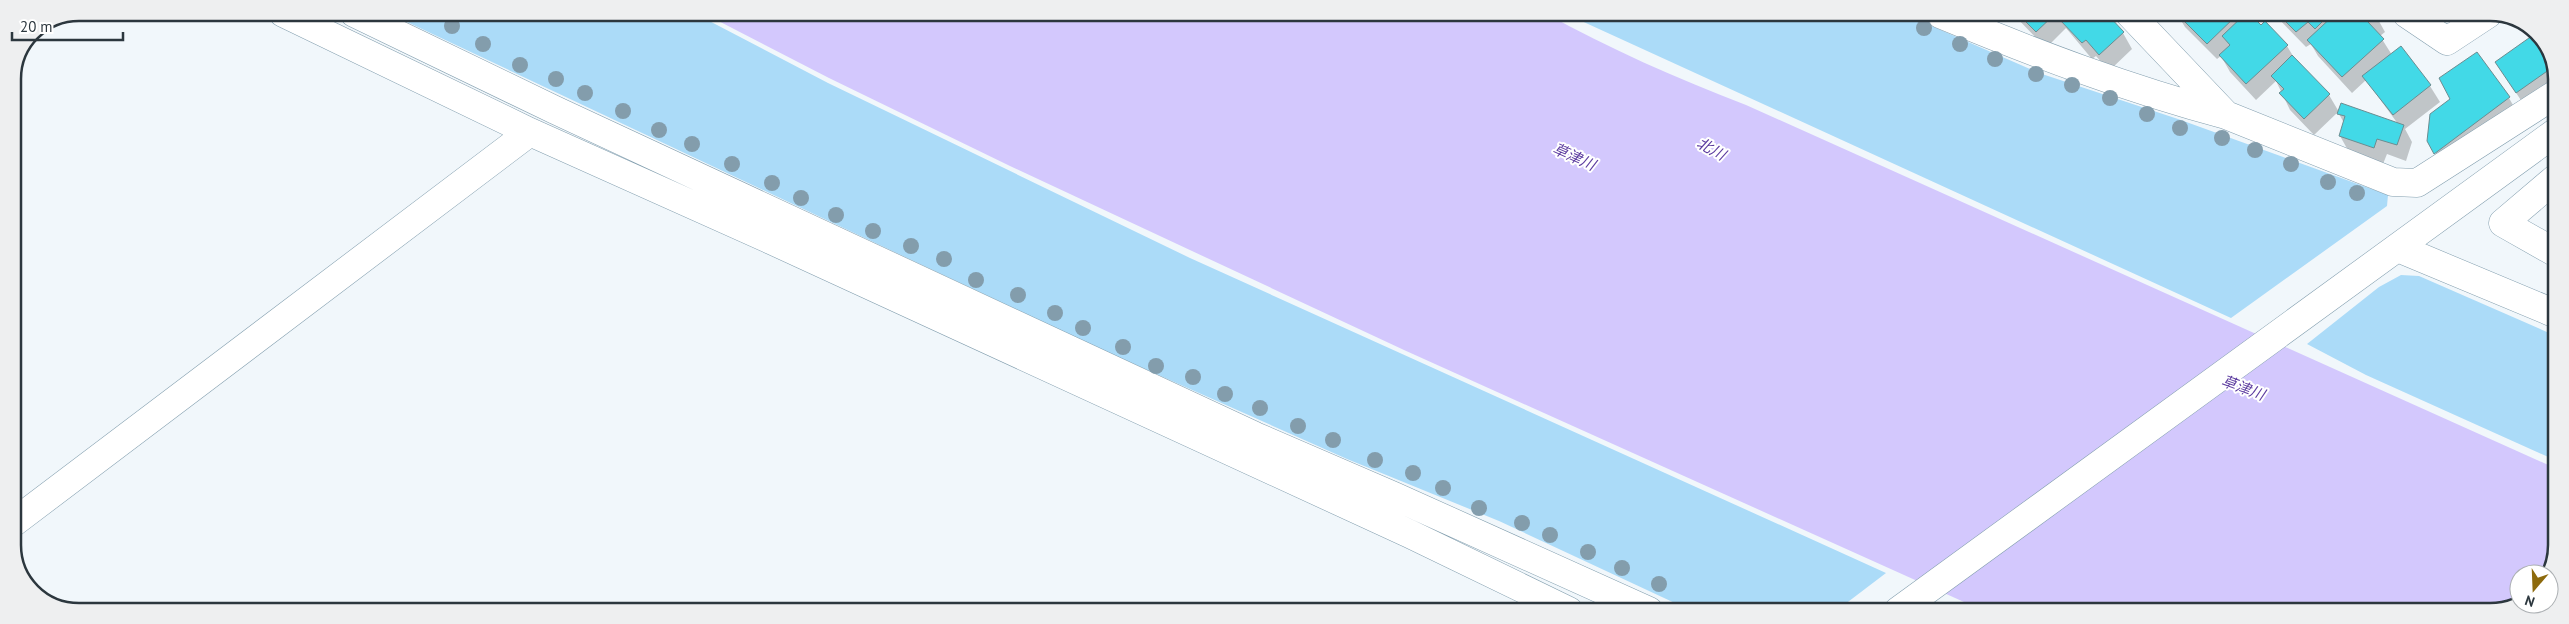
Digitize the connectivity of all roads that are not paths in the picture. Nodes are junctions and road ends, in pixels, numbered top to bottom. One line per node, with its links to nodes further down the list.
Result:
1 (300, 21): 9 (street)
2 (371, 21): 19 (street)
3 (1956, 21): 8 (street)
4 (2137, 21): 8 (street)
5 (2417, 21): 6 (street)
6 (2477, 21)
7 (2548, 99): 8 (street)
8 (2226, 115)
9 (530, 132): 15 (street); 16 (street)
10 (2548, 138): 12 (street)
11 (2548, 185): 13 (street)
12 (2398, 248): 14 (street); 20 (street)
13 (2548, 248)
14 (2548, 311)
15 (21, 517)
16 (1410, 534): 17 (street); 18 (street)
17 (1552, 603)
18 (1590, 603)
19 (1631, 603)
20 (1909, 603)

